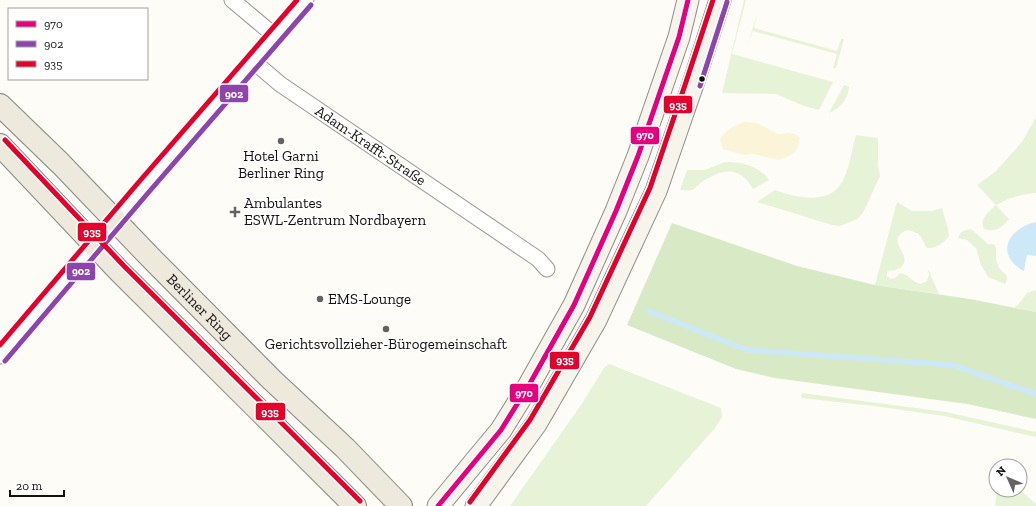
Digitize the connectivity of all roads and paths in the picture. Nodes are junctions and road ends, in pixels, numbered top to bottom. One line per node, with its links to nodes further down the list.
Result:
1 (232, 0): 5 (street)
2 (306, 0): 5 (street)
3 (688, 0): 15 (main road)
4 (720, 0): 16 (main road)
5 (275, 36): 6 (street)
6 (253, 61): 9 (street); 11 (street, Adam-Krafft-Straße)
7 (0, 105): 9 (main road, Berliner Ring)
8 (0, 145): 10 (main road, Berliner Ring)
9 (115, 221): 10 (street); 14 (main road, Berliner Ring)
10 (95, 245): 12 (street); 13 (main road, Berliner Ring)
11 (547, 269)
12 (0, 356)
13 (355, 506)
14 (401, 506)
15 (438, 506)
16 (476, 506)

